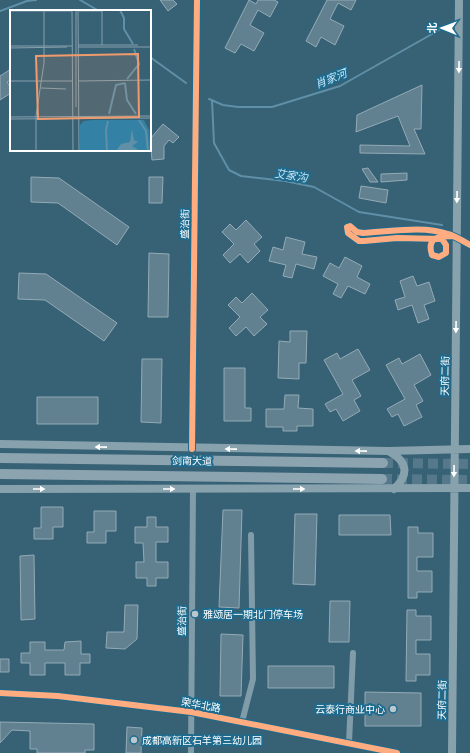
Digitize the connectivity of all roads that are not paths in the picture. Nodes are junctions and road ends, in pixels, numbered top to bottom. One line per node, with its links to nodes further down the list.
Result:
1 (197, 0): 4 (street, 盛治街)
2 (459, 0): 6 (main road, 天府二街, one-way to 6)
3 (0, 444): 4 (main road, one-way to 3)
4 (192, 449): 7 (main road, one-way to 4)
5 (470, 449): 6 (main road)
6 (455, 450): 7 (main road); 16 (main road, 天府二街, one-way to 16)
7 (388, 451): 20 (main road)
8 (0, 452): 10 (highway)
9 (0, 458): 10 (highway, 剑南大道)
10 (14, 458): 11 (highway, 剑南大道)
11 (383, 463)
12 (0, 474): 13 (highway, 剑南大道)
13 (15, 474): 14 (highway, 剑南大道); 15 (highway)
14 (382, 479)
15 (0, 480)
16 (454, 488): 17 (main road); 20 (main road); 29 (main road, 天府二街)
17 (470, 488)
18 (0, 489): 19 (main road, one-way to 19)
19 (193, 489): 20 (main road, one-way to 20); 24 (street, 盛治街)
20 (394, 489)
21 (251, 535): 25 (street)
22 (353, 653): 26 (street)
23 (0, 694): 24 (street, 荣华北路)
24 (191, 712): 25 (street, 荣华北路); 27 (street, 盛治街)
25 (242, 722): 26 (street, 荣华北路)
26 (349, 744): 28 (street, 荣华北路)
27 (191, 753)
28 (396, 753)
29 (452, 753)

